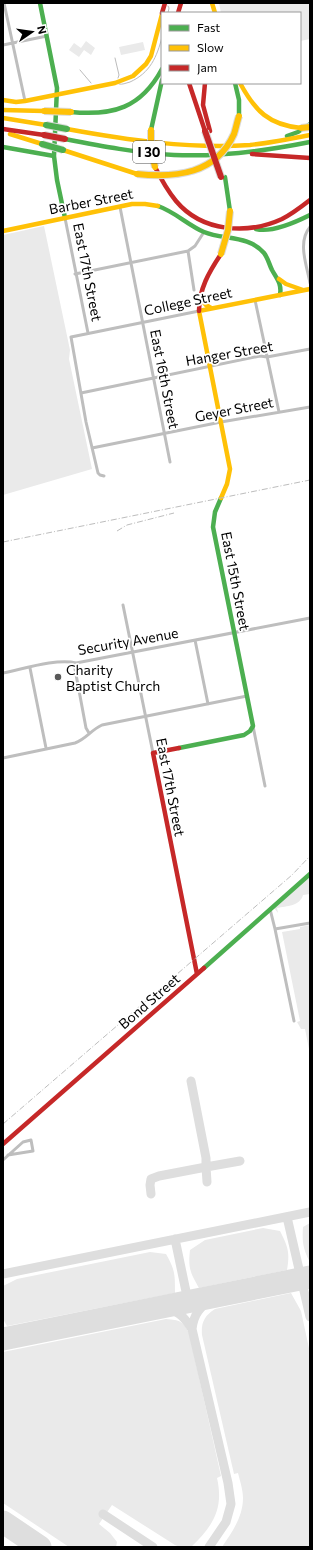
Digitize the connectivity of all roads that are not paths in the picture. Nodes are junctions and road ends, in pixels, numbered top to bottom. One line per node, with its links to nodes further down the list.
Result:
1 (4, 3): 5 (street)
2 (40, 3): 4 (main road, East 17th Street)
3 (161, 18): 13 (main road)
4 (47, 36): 5 (street); 13 (main road, East 17th Street)
5 (12, 43): 6 (street); 15 (street)
6 (3, 45)
7 (161, 71): 16 (main road, bridge)
8 (161, 84): 34 (main road, bridge)
9 (189, 84): 21 (main road)
10 (206, 84): 21 (main road)
11 (235, 84): 20 (main road, bridge)
12 (241, 84): 19 (main road, bridge)
13 (58, 94): 15 (main road); 27 (main road, East 17th Street)
14 (3, 100): 15 (main road)
15 (25, 101)
16 (3, 110)
17 (3, 118): 24 (main road, I 30, bridge)
18 (310, 124): 24 (main road)
19 (310, 127)
20 (3, 130): 26 (main road, I 30, bridge)
21 (207, 131): 47 (main road, East 15th Street, bridge)
22 (310, 135): 24 (main road, I 30)
23 (310, 142): 26 (main road, I 30)
24 (238, 146)
25 (3, 147): 27 (main road)
26 (235, 152): 28 (main road)
27 (54, 156): 32 (main road, East 17th Street)
28 (310, 158)
29 (310, 200): 34 (main road)
30 (120, 207): 32 (main road, Barber Street); 36 (main road, Barber Street); 38 (street, East 16th Street)
31 (310, 215): 34 (main road)
32 (65, 218): 35 (main road, Barber Street); 39 (street, East 17th Street)
33 (310, 227): 41 (street)
34 (253, 228)
35 (3, 231)
36 (204, 232): 37 (street); 40 (main road, Barber Street)
37 (188, 251): 38 (street); 44 (street)
38 (131, 262): 39 (street); 51 (street, East 16th Street)
39 (75, 274): 52 (street, East 17th Street)
40 (277, 277): 42 (main road, Barber Street); 46 (main road, Barber Street)
41 (310, 283)
42 (286, 284): 45 (main road, Barber Street); 46 (main road)
43 (310, 288): 45 (main road, College Street)
44 (194, 290)
45 (303, 290): 46 (main road, College Street)
46 (284, 294): 48 (main road, College Street)
47 (199, 297): 49 (main road); 50 (main road, East 15th Street)
48 (255, 300): 49 (main road, College Street); 54 (street)
49 (212, 308): 50 (main road, College Street)
50 (199, 311): 51 (street, College Street); 55 (main road, East 15th Street)
51 (143, 322): 52 (street, College Street); 56 (street, East 16th Street)
52 (88, 333): 57 (street, College Street)
53 (310, 349): 54 (street, Hanger Street)
54 (267, 357): 55 (street, Hanger Street); 59 (street)
55 (210, 367): 56 (street, Hanger Street); 60 (main road, East 15th Street)
56 (154, 378): 57 (street, Hanger Street); 61 (street, East 16th Street)
57 (81, 393): 62 (street)
58 (310, 407): 59 (street, Geyer Street)
59 (279, 412): 60 (street, Geyer Street)
60 (222, 422): 61 (street, Geyer Street); 67 (main road, East 15th Street)
61 (165, 434): 62 (street, Geyer Street); 63 (street, East 16th Street)
62 (92, 448): 64 (street)
63 (170, 462)
64 (104, 476)
65 (123, 605): 69 (street, East 17th Street)
66 (310, 618): 67 (street, Security Avenue)
67 (234, 632): 68 (street, Security Avenue); 73 (main road, East 15th Street)
68 (195, 640): 69 (street, Security Avenue); 74 (street)
69 (132, 652): 70 (street, Security Avenue); 75 (street, East 17th Street)
70 (76, 663): 71 (street, Security Avenue); 77 (street)
71 (30, 668): 72 (street, Security Avenue); 78 (street)
72 (3, 674)
73 (247, 696): 74 (street); 76 (main road, East 15th Street)
74 (208, 704): 75 (street)
75 (145, 717): 77 (street); 80 (street, East 17th Street)
76 (253, 726): 80 (main road); 82 (street, East 15th Street)
77 (89, 733): 78 (street)
78 (46, 748): 81 (street)
79 (3, 753): 81 (street)
80 (153, 753): 87 (main road, East 17th Street)
81 (3, 757)
82 (265, 786)
83 (310, 874): 84 (main road, Bond Street)
84 (270, 908): 86 (street); 87 (main road, Bond Street)
85 (310, 923): 86 (street)
86 (275, 929): 88 (street)
87 (197, 974): 89 (main road, Bond Street)
88 (294, 1021)
89 (3, 1144)
90 (8, 1155): 90 (street); 91 (street)
91 (3, 1160)

